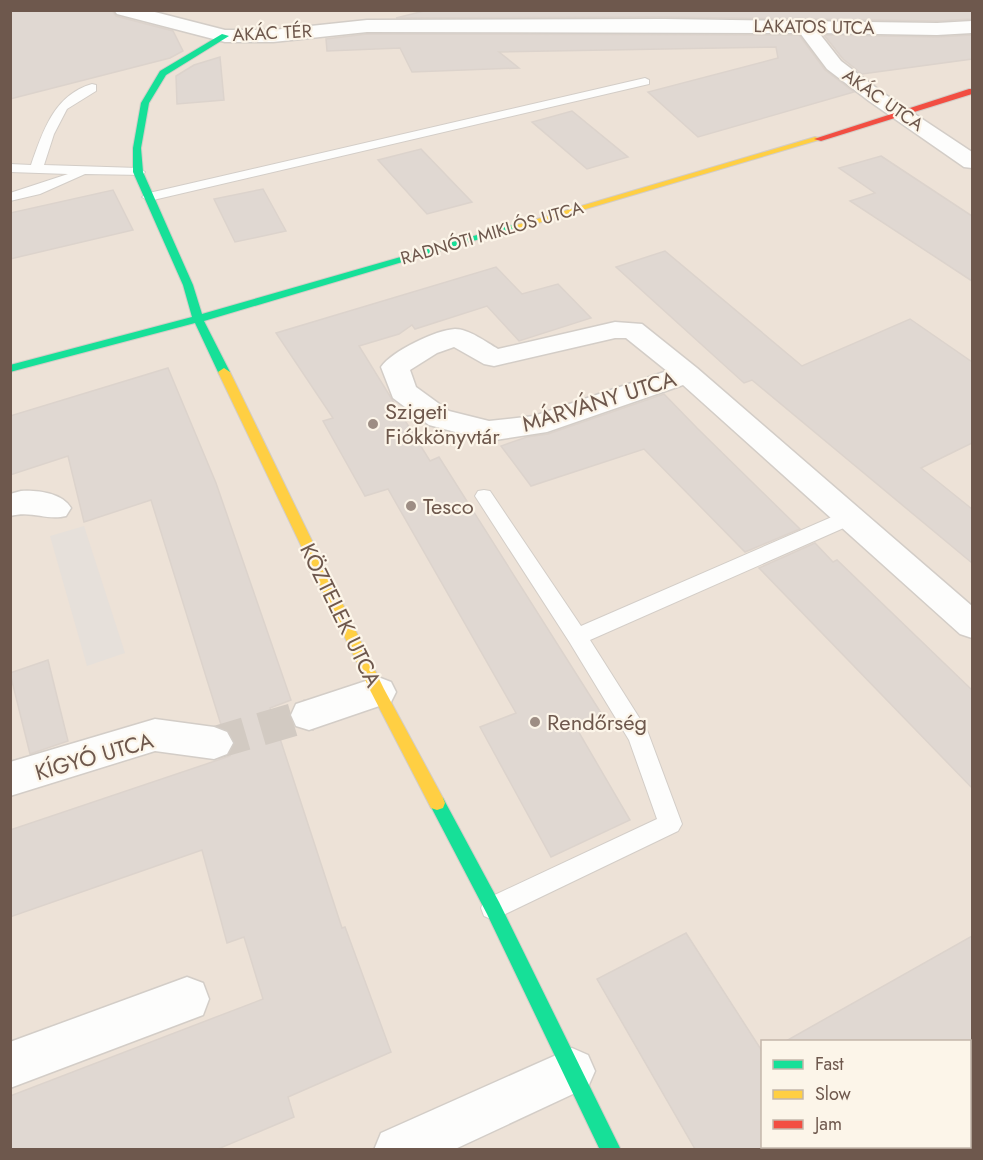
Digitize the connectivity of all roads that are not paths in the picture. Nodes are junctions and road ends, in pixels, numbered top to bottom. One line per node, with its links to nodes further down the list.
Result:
1 (123, 10): 6 (street, AKÁC TÉR)
2 (319, 13): 3 (street, AKÁC TÉR)
3 (367, 26): 4 (street, LAKATOS UTCA); 6 (street, AKÁC TÉR)
4 (805, 27): 5 (street, LAKATOS UTCA); 10 (street, AKÁC UTCA)
5 (972, 27)
6 (225, 36): 15 (street, KÖZTELEK UTCA)
7 (645, 82): 17 (lane)
8 (92, 88): 13 (lane)
9 (972, 91): 10 (street, RADNÓTI MIKLÓS UTCA)
10 (901, 114): 11 (street, AKÁC UTCA); 18 (street, RADNÓTI MIKLÓS UTCA)
11 (972, 162)
12 (10, 168): 13 (lane)
13 (36, 168): 14 (lane)
14 (84, 172): 15 (lane); 16 (lane)
15 (138, 172): 17 (street, KÖZTELEK UTCA)
16 (10, 197)
17 (149, 197): 18 (street, KÖZTELEK UTCA)
18 (198, 319): 19 (street, RADNÓTI MIKLÓS UTCA); 27 (street, KÖZTELEK UTCA)
19 (10, 369)
20 (687, 374): 20 (street, MÁRVÁNY UTCA); 24 (street, MÁRVÁNY UTCA)
21 (484, 496): 26 (lane)
22 (10, 505): 23 (street)
23 (55, 508)
24 (848, 518): 25 (street, MÁRVÁNY UTCA); 26 (lane)
25 (972, 624)
26 (577, 636): 31 (lane)
27 (378, 692): 28 (street); 31 (street, KÖZTELEK UTCA)
28 (309, 715)
29 (214, 744): 30 (street, KÍGYÓ UTCA)
30 (10, 779)
31 (493, 908): 34 (street, KÖZTELEK UTCA)
32 (187, 999): 33 (street)
33 (10, 1065)
34 (572, 1071): 35 (street); 36 (street, KÖZTELEK UTCA)
35 (398, 1149)
36 (611, 1149)

